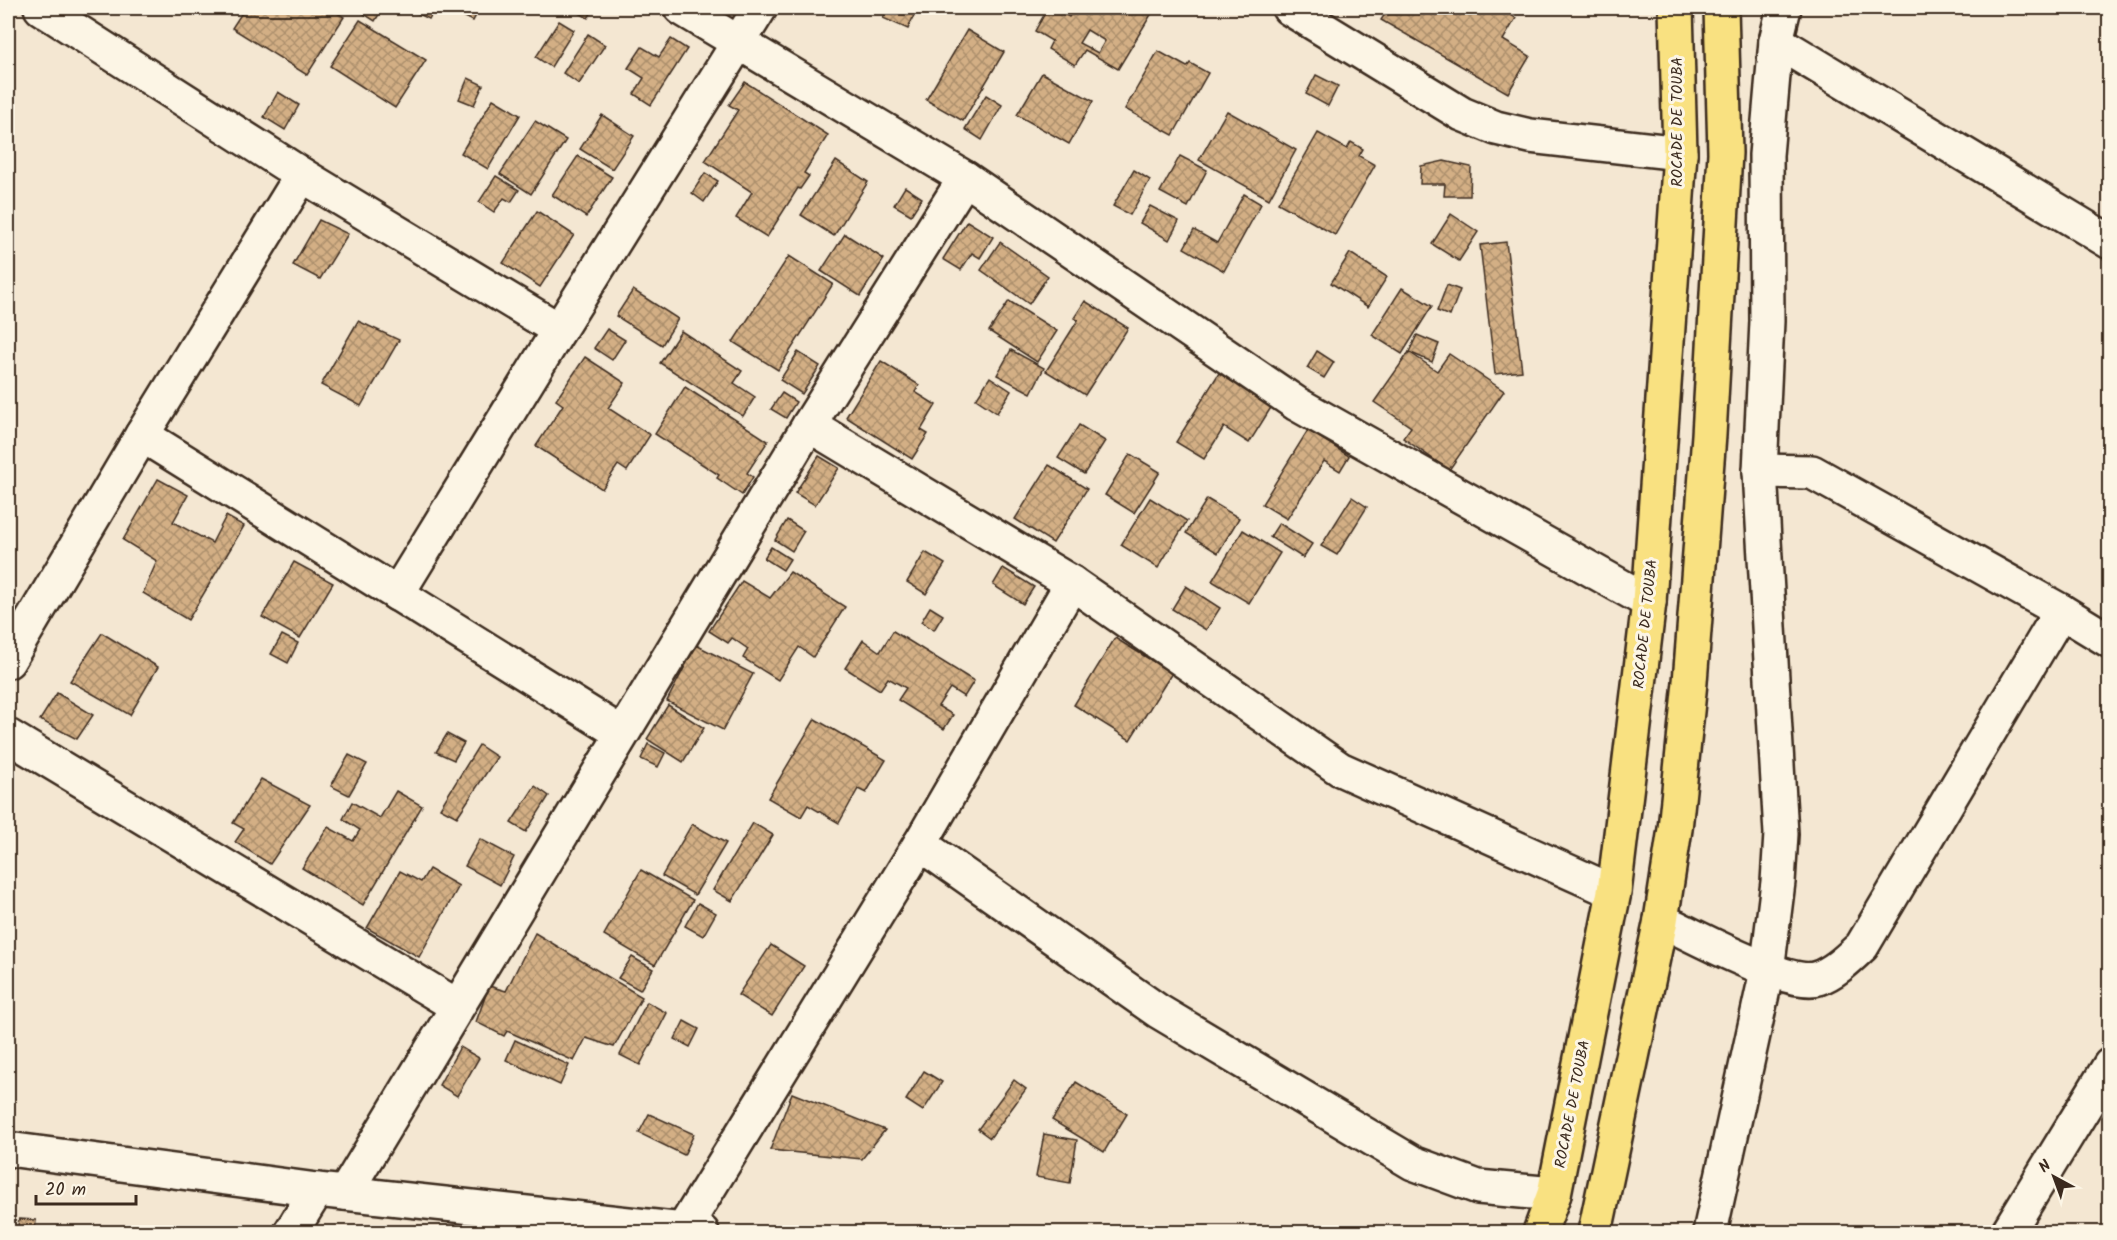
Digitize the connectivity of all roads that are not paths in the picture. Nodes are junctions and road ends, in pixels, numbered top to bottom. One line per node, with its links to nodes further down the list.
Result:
1 (41, 8): 13 (street)
2 (681, 8): 9 (street)
3 (760, 8): 9 (street)
4 (1289, 8): 10 (street)
5 (1676, 8): 10 (main road, ROCADE DE TOUBA)
6 (1721, 8): 11 (main road)
7 (1784, 8): 8 (street)
8 (1776, 41): 12 (street); 15 (street)
9 (738, 43): 14 (street); 16 (street)
10 (1680, 153): 22 (main road, ROCADE DE TOUBA)
11 (1725, 153): 12 (street); 30 (main road)
12 (1766, 155): 19 (street)
13 (302, 175): 16 (street); 18 (street)
14 (965, 178): 17 (street); 22 (street)
15 (2109, 242)
16 (559, 330): 21 (street)
17 (809, 425): 20 (street); 26 (street)
18 (142, 435): 21 (street); 25 (street)
19 (1760, 471): 23 (street); 31 (street)
20 (1072, 583): 28 (street); 29 (street)
21 (397, 594): 26 (street)
22 (1649, 603): 29 (main road, ROCADE DE TOUBA)
23 (2061, 611): 24 (street); 31 (street)
24 (2109, 641)
25 (8, 661)
26 (621, 733): 32 (street)
27 (8, 736): 32 (street)
28 (920, 844): 36 (street); 38 (street)
29 (1614, 892): 36 (main road, ROCADE DE TOUBA)
30 (1661, 920): 31 (street); 41 (main road)
31 (1767, 970): 42 (street)
32 (457, 1006): 35 (street)
33 (2109, 1065): 43 (street)
34 (8, 1149): 35 (street)
35 (331, 1192): 37 (street); 39 (street)
36 (1554, 1194): 40 (main road, ROCADE DE TOUBA)
37 (644, 1230): 38 (street)
38 (692, 1231)
39 (291, 1233)
40 (1540, 1233)
41 (1595, 1233)
42 (1710, 1233)
43 (2008, 1233)

